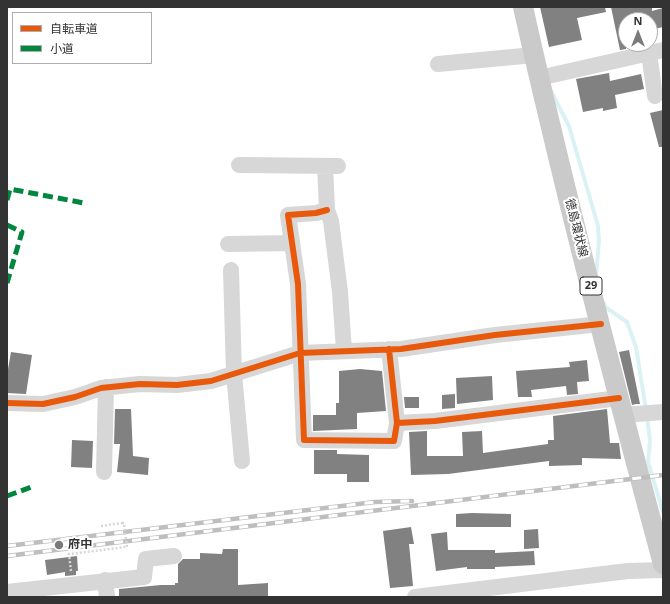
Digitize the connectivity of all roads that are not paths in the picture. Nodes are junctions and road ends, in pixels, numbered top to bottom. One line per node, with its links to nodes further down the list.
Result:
1 (523, 7): 3 (main road, 徳島環状線 / 29)
2 (656, 52): 5 (street); 6 (street)
3 (534, 55): 4 (street); 5 (main road, 徳島環状線 / 29)
4 (438, 64)
5 (544, 76): 12 (main road, 徳島環状線 / 29)
6 (655, 96)
7 (249, 170): 8 (street)
8 (327, 210): 9 (street); 14 (street)
9 (292, 243): 10 (street); 15 (street)
10 (228, 244)
11 (231, 270): 16 (street)
12 (601, 324): 13 (street); 19 (main road, 徳島環状線 / 29)
13 (389, 349): 14 (street); 21 (street)
14 (344, 351): 15 (street)
15 (300, 353): 16 (street); 21 (street)
16 (234, 374): 17 (street); 22 (street)
17 (106, 388): 18 (street); 23 (street)
18 (7, 403)
19 (621, 406): 20 (street); 21 (street); 25 (main road, 徳島環状線 / 29)
20 (652, 413)
21 (397, 422)
22 (242, 461)
23 (104, 472)
24 (174, 556): 26 (street)
25 (662, 559): 29 (street)
26 (106, 580): 27 (street); 28 (street)
27 (7, 592)
28 (107, 597)
29 (415, 597)

